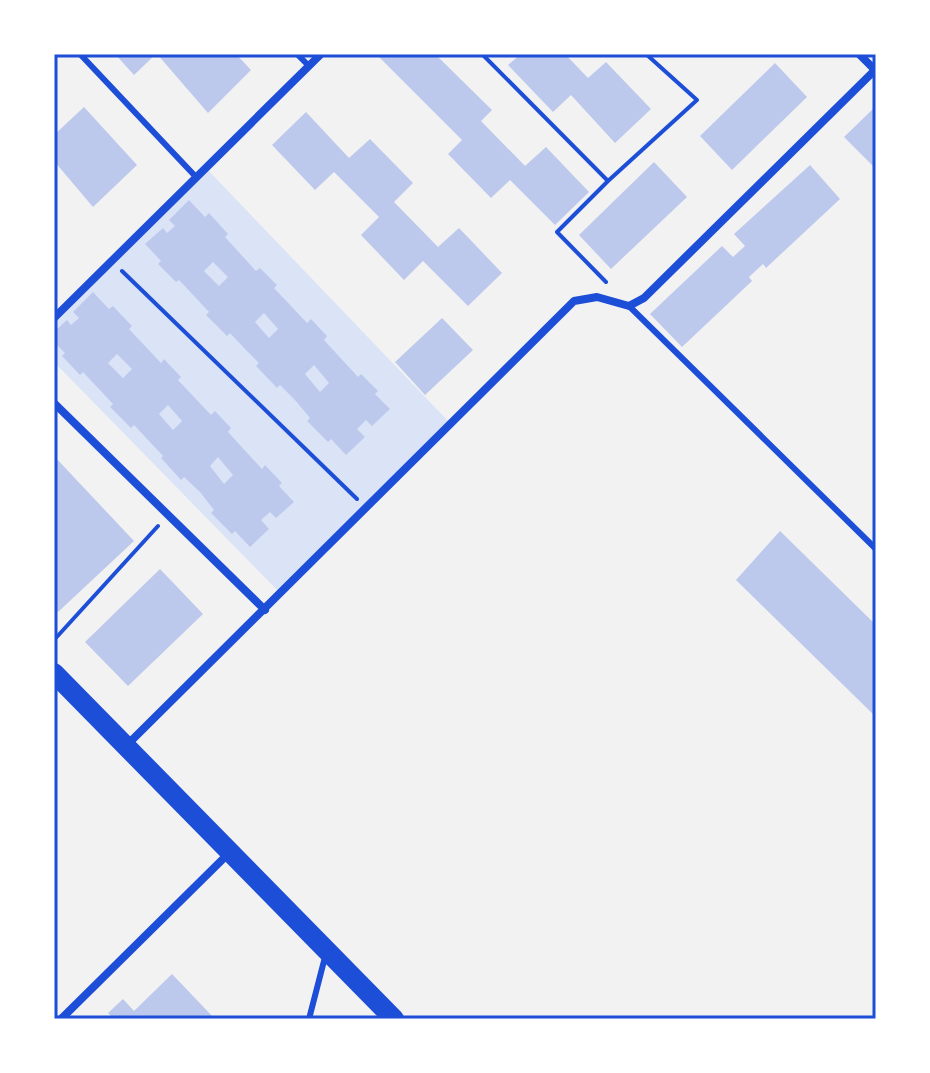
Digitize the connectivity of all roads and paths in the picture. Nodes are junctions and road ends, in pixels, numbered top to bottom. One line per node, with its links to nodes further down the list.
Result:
1 (80, 54): 9 (lane)
2 (297, 54): 7 (lane)
3 (321, 54): 7 (street)
4 (482, 54): 10 (path)
5 (646, 54): 10 (path)
6 (859, 54): 8 (street)
7 (309, 66): 9 (street)
8 (876, 69): 12 (street)
9 (196, 177): 11 (street)
10 (608, 181): 12 (path)
11 (112, 261): 13 (street); 15 (path)
12 (629, 306): 15 (street); 17 (lane)
13 (54, 318)
14 (54, 403): 16 (street)
15 (366, 509): 18 (street)
16 (168, 515): 18 (street); 19 (path)
17 (876, 549)
18 (265, 610): 21 (street)
19 (54, 640)
20 (54, 673): 21 (main road)
21 (126, 747): 22 (main road)
22 (230, 852): 23 (main road); 24 (street)
23 (326, 951): 25 (lane); 26 (main road)
24 (61, 1019)
25 (309, 1019)
26 (394, 1019)

